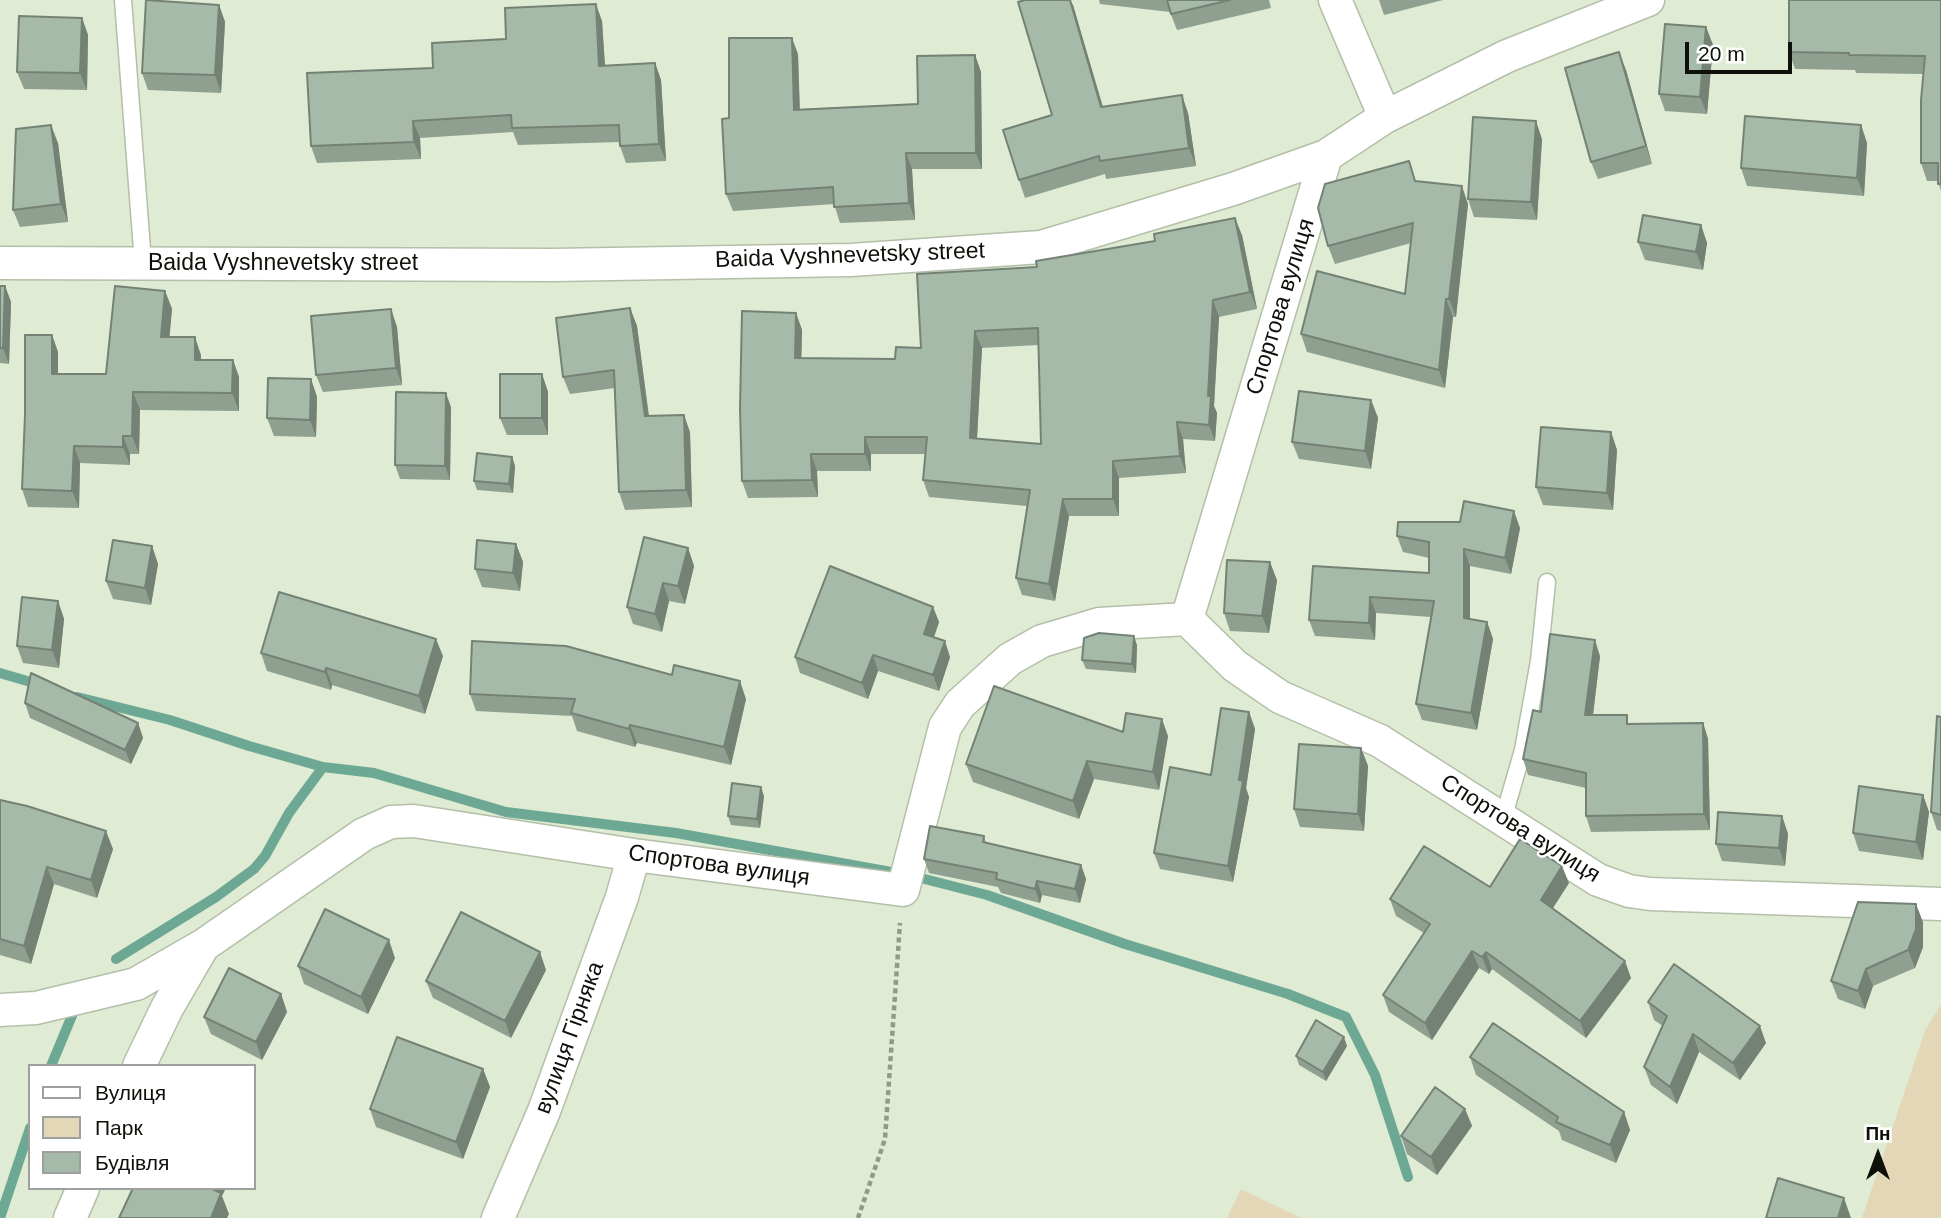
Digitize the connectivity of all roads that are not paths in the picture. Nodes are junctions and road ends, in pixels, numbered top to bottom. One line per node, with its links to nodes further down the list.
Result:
1 (123, 0): 7 (lane)
2 (1335, 0): 4 (street)
3 (1648, 0): 4 (street, Baida Vyshnevetsky street)
4 (1385, 117): 5 (street, Baida Vyshnevetsky street)
5 (1326, 156): 7 (street, Baida Vyshnevetsky street); 9 (street, Спортова вулиця)
6 (0, 263): 7 (street, Baida Vyshnevetsky street)
7 (143, 263)
8 (1547, 582): 10 (lane)
9 (1187, 619): 10 (street, Спортова вулиця); 11 (street, Спортова вулиця)
10 (1503, 819): 12 (street, Спортова вулиця)
11 (634, 855): 13 (street, Спортова вулиця); 18 (street, вулиця Гірняка)
12 (1941, 904)
13 (204, 945): 14 (street, Спортова вулиця); 15 (street)
14 (0, 1010)
15 (140, 1064)
16 (82, 1190): 17 (street)
17 (70, 1218)
18 (498, 1218)

